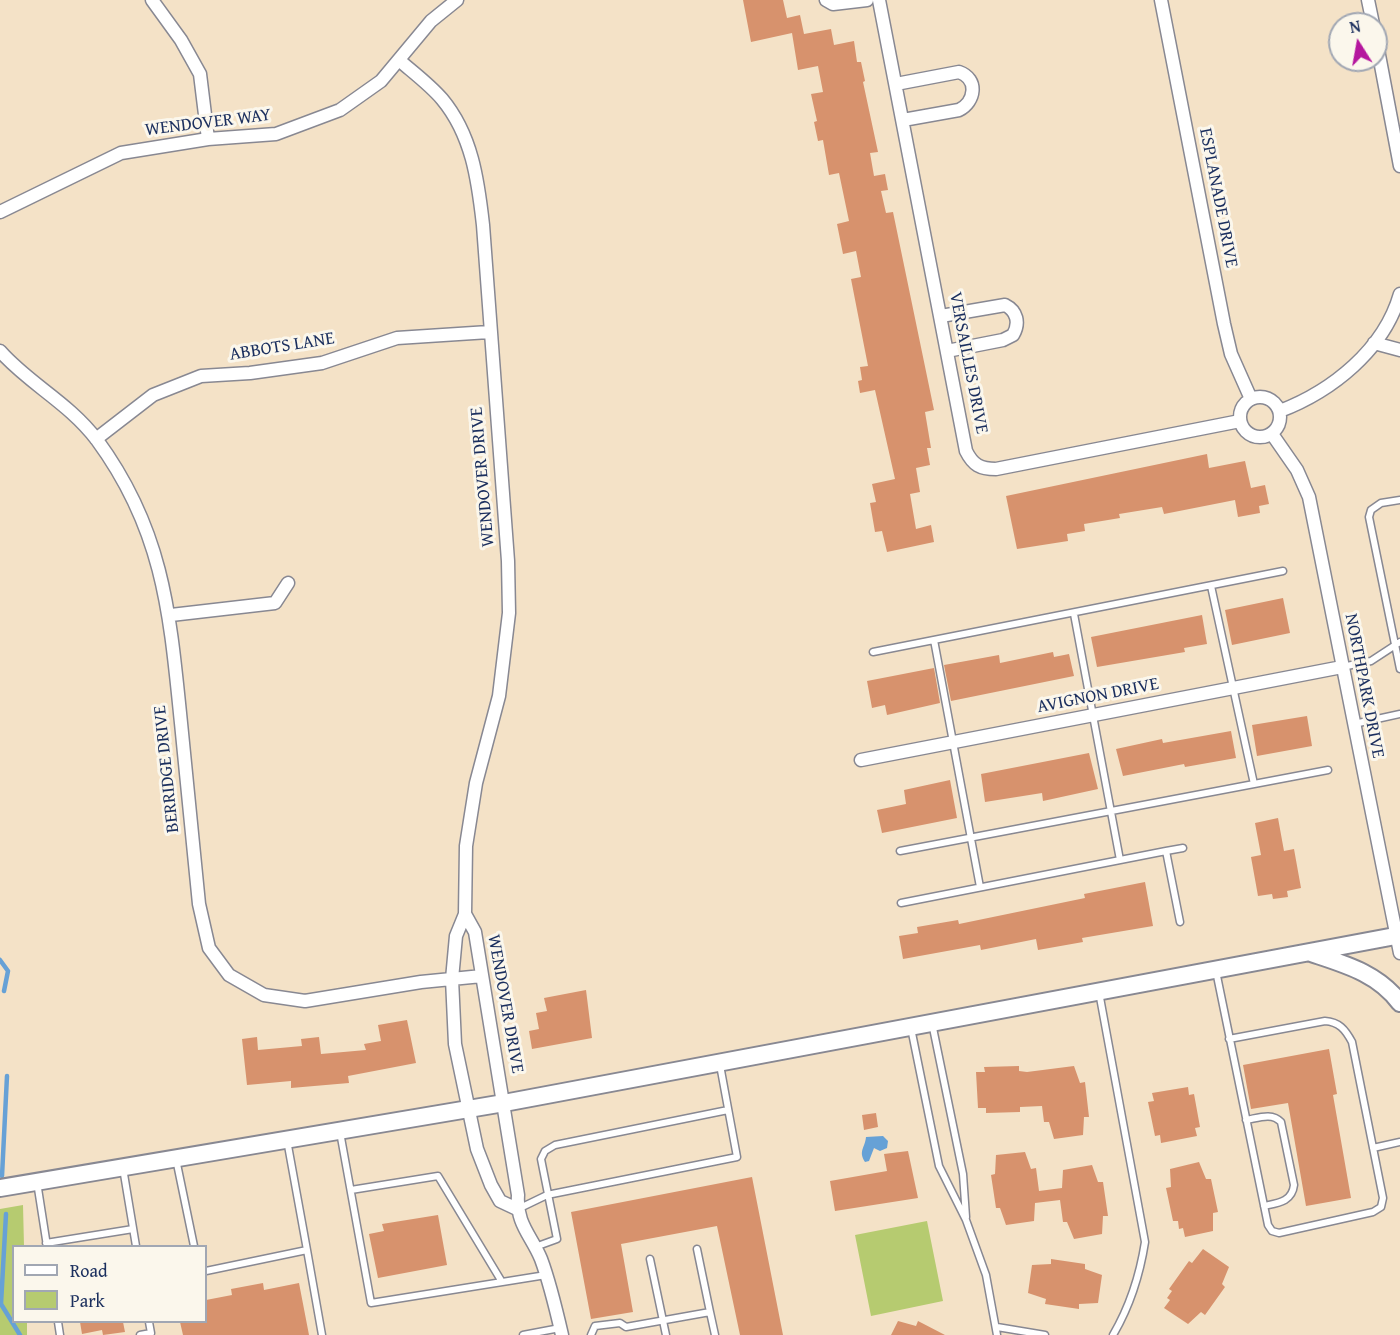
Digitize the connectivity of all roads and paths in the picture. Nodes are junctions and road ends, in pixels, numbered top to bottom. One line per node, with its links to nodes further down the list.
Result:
1 (152, 0): 11 (street)
2 (457, 0): 7 (street, WENDOVER WAY)
3 (826, 0): 4 (street)
4 (867, 0)
5 (879, 0): 9 (street, VERSAILLES DRIVE)
6 (1161, 0): 21 (street, ESPLANADE DRIVE)
7 (400, 61): 11 (street, WENDOVER WAY); 16 (street, WENDOVER DRIVE)
8 (1382, 72): 12 (street)
9 (896, 84): 10 (street, VERSAILLES DRIVE); 10 (street)
10 (903, 120): 15 (street, VERSAILLES DRIVE)
11 (208, 139): 13 (street, WENDOVER WAY)
12 (1400, 166)
13 (0, 212)
14 (1400, 294): 17 (street)
15 (940, 316): 20 (street, VERSAILLES DRIVE); 20 (street)
16 (489, 332): 25 (street, ABBOTS LANE); 53 (street, WENDOVER DRIVE)
17 (1374, 344): 18 (street); 22 (street)
18 (1400, 350)
19 (0, 351): 25 (street, BERRIDGE DRIVE)
20 (947, 351): 23 (street, VERSAILLES DRIVE)
21 (1251, 399): 22 (street); 23 (street)
22 (1280, 411): 24 (street)
23 (1240, 421): 24 (street)
24 (1272, 434): 35 (street, NORTHPARK DRIVE)
25 (96, 439): 31 (street, BERRIDGE DRIVE)
26 (1400, 500): 33 (lane)
27 (1283, 571): 29 (lane)
28 (288, 583): 31 (street)
29 (1211, 586): 30 (lane); 37 (lane)
30 (1074, 614): 32 (lane); 39 (lane)
31 (171, 615): 60 (street, BERRIDGE DRIVE)
32 (934, 640): 34 (lane); 41 (lane)
33 (1398, 644): 35 (lane); 36 (lane)
34 (873, 652)
35 (1342, 667): 37 (street, AVIGNON DRIVE); 40 (street, NORTHPARK DRIVE)
36 (1400, 669)
37 (1233, 689): 39 (street, AVIGNON DRIVE); 44 (lane)
38 (1400, 714): 40 (lane)
39 (1093, 715): 41 (street, AVIGNON DRIVE); 45 (lane)
40 (1353, 724): 55 (street, NORTHPARK DRIVE)
41 (953, 742): 42 (street, AVIGNON DRIVE); 46 (lane)
42 (861, 760)
43 (1328, 770): 44 (lane)
44 (1254, 784): 45 (lane)
45 (1111, 812): 46 (lane); 50 (lane)
46 (972, 838): 49 (lane); 51 (lane)
47 (1183, 848): 48 (lane)
48 (1166, 851): 50 (lane); 54 (lane)
49 (900, 852)
50 (1120, 860): 51 (lane)
51 (980, 887): 52 (lane)
52 (901, 903)
53 (465, 914): 59 (street, WENDOVER DRIVE); 60 (street, WENDOVER DRIVE)
54 (1180, 922)
55 (1398, 935): 56 (main road); 57 (street, NORTHPARK DRIVE)
56 (1310, 953): 58 (main road); 62 (main road)
57 (1400, 953)
58 (1215, 970): 61 (main road); 65 (lane)
59 (482, 976): 60 (street, BERRIDGE DRIVE); 67 (street, WENDOVER DRIVE)
60 (452, 979): 68 (street, WENDOVER DRIVE)
61 (1098, 992): 63 (main road); 109 (lane)
62 (1400, 1003)
63 (932, 1022): 64 (main road); 83 (lane)
64 (910, 1026): 66 (main road); 83 (lane)
65 (1229, 1039): 70 (lane); 74 (lane)
66 (720, 1062): 67 (main road); 69 (lane)
67 (504, 1103): 68 (main road); 82 (street, WENDOVER DRIVE)
68 (468, 1109): 71 (main road); 82 (street, WENDOVER DRIVE)
69 (728, 1110): 80 (lane); 80 (lane)
70 (1246, 1120): 81 (lane); 81 (lane)
71 (340, 1132): 72 (main road); 79 (lane)
72 (286, 1140): 75 (main road); 90 (lane)
73 (1400, 1142): 74 (lane)
74 (1373, 1148): 81 (lane)
75 (176, 1158): 76 (main road); 87 (lane)
76 (123, 1168): 77 (main road); 84 (lane)
77 (37, 1182): 78 (main road); 85 (lane)
78 (0, 1188)
79 (351, 1190): 94 (lane); 94 (lane)
80 (547, 1195): 82 (lane); 88 (lane)
81 (1264, 1206)
82 (517, 1209): 88 (street)
83 (966, 1220): 99 (lane)
84 (133, 1229): 85 (lane); 86 (lane)
85 (46, 1245)
86 (136, 1245)
87 (194, 1245)
88 (535, 1248): 93 (street)
89 (697, 1249): 95 (lane)
90 (307, 1250): 92 (lane); 102 (lane)
91 (650, 1259): 96 (lane)
92 (207, 1271)
93 (546, 1275): 94 (lane); 100 (street)
94 (502, 1282)
95 (710, 1312): 96 (lane); 107 (lane)
96 (663, 1321): 98 (lane); 106 (lane)
97 (149, 1323): 101 (lane)
98 (626, 1327): 104 (lane); 105 (lane)
99 (997, 1331): 108 (lane)
100 (561, 1332): 103 (lane)
101 (140, 1335)
102 (322, 1335)
103 (523, 1335)
104 (590, 1335)
105 (622, 1335)
106 (666, 1335)
107 (715, 1335)
108 (1045, 1335)
109 (1113, 1335)

